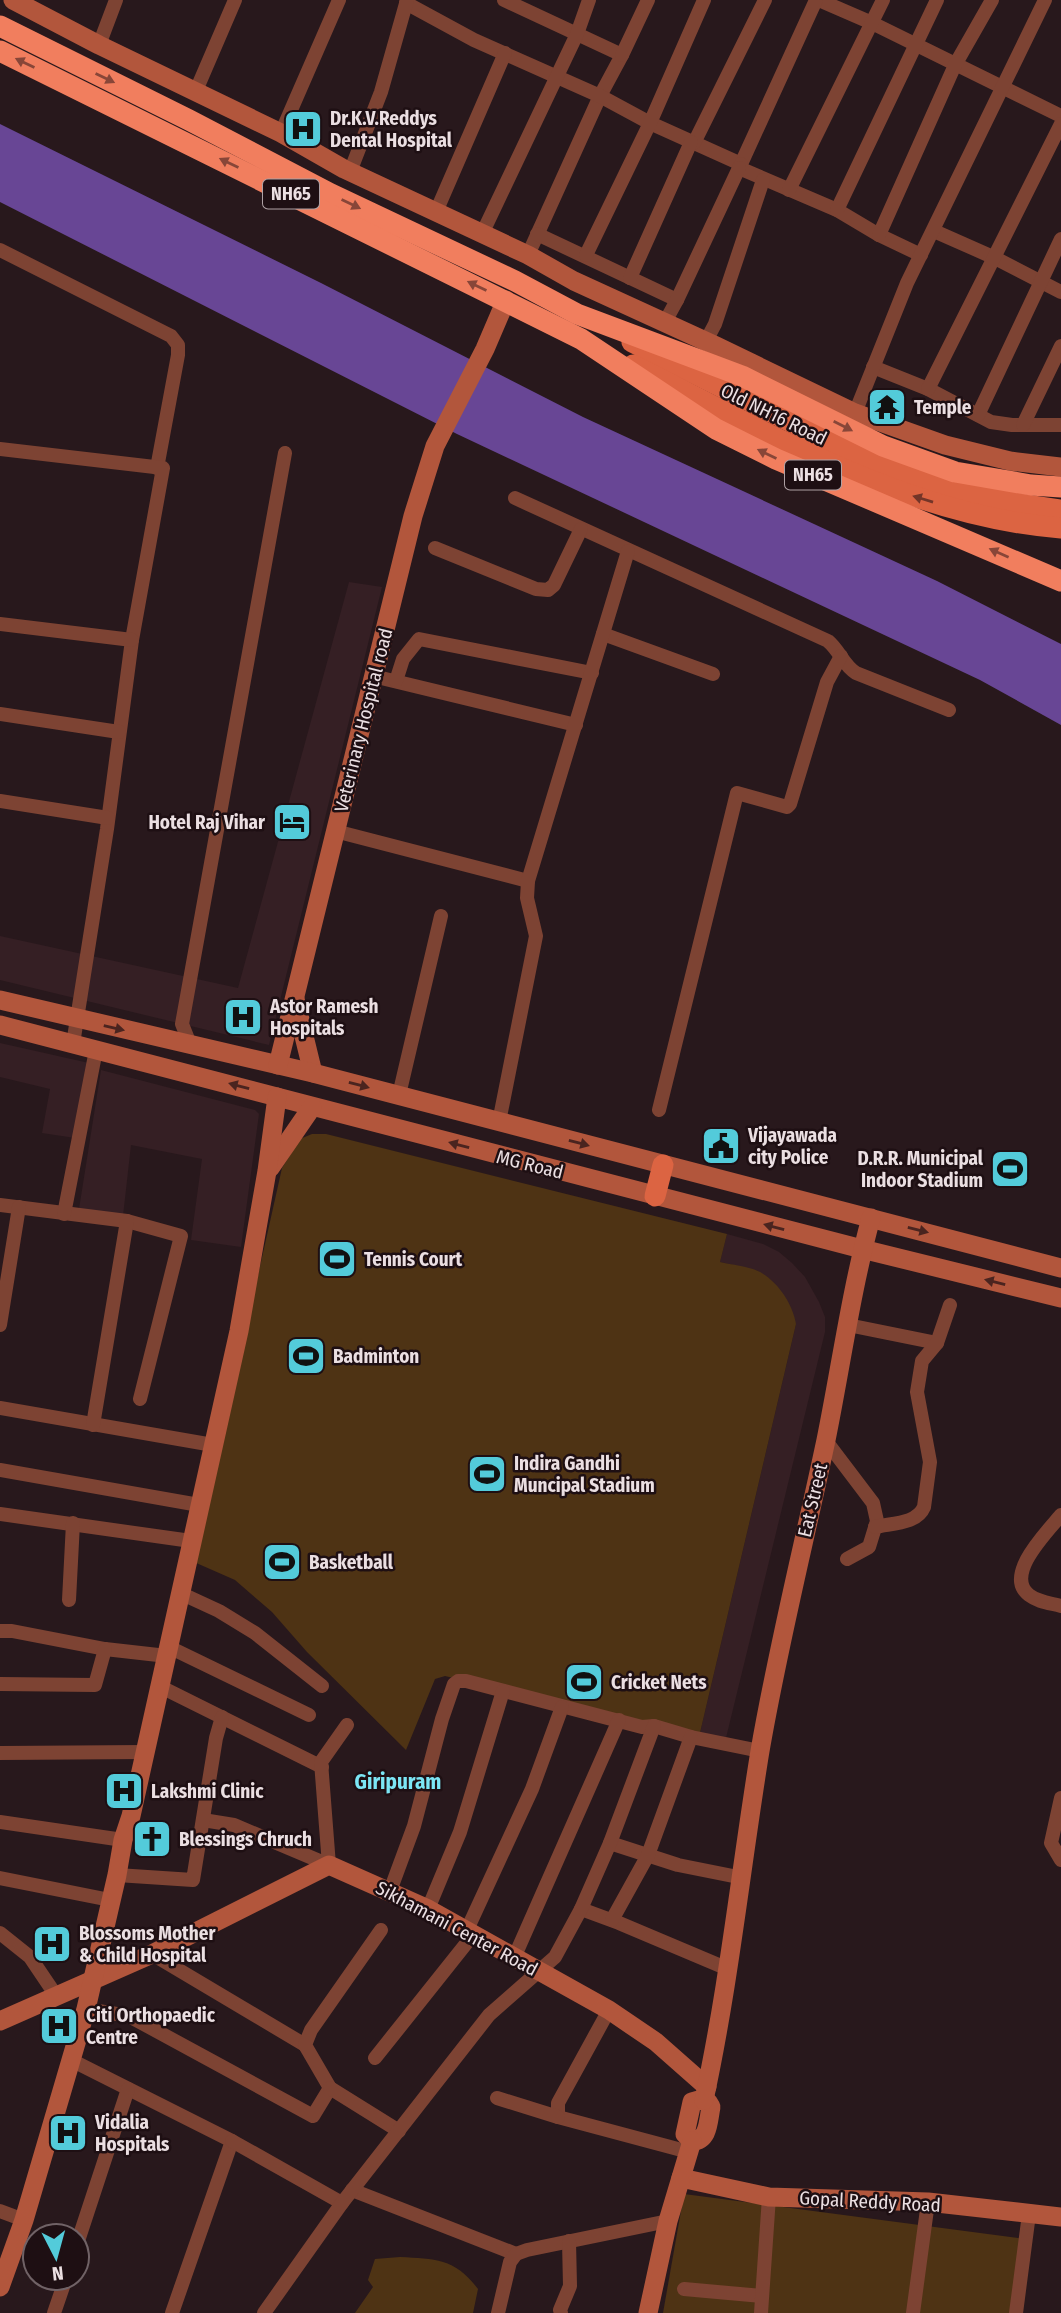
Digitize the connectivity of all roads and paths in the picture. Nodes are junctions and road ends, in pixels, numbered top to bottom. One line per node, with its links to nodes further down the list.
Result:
1 (13, 0): 20 (street)
2 (116, 0): 20 (street)
3 (235, 0): 27 (street)
4 (340, 0): 32 (street)
5 (504, 0): 18 (street)
6 (589, 0): 18 (street)
7 (648, 0): 23 (street)
8 (704, 0): 30 (street)
9 (765, 0): 33 (street)
10 (817, 0): 16 (street); 34 (street)
11 (883, 0): 16 (street)
12 (937, 0): 19 (street)
13 (992, 0): 24 (street)
14 (1045, 0): 26 (street)
15 (406, 1): 22 (street); 35 (street)
16 (873, 23): 19 (street); 37 (street)
17 (0, 26): 52 (highway, NH65, one-way to 52)
18 (577, 34): 23 (street); 25 (street)
19 (914, 45): 24 (street); 38 (street)
20 (99, 46): 27 (street)
21 (0, 51): 52 (highway, NH65, one-way to 21)
22 (505, 53): 25 (street); 39 (street)
23 (622, 55): 28 (street)
24 (955, 65): 26 (street); 43 (street)
25 (556, 77): 28 (street); 41 (street)
26 (1002, 86): 29 (street); 40 (street)
27 (195, 93): 32 (street)
28 (600, 96): 30 (street); 42 (street)
29 (1061, 116)
30 (650, 123): 33 (street); 47 (street)
31 (1061, 124): 49 (street)
32 (281, 133): 35 (street)
33 (693, 143): 34 (street); 50 (street)
34 (740, 166): 36 (street); 54 (street)
35 (350, 172): 39 (street)
36 (763, 180): 37 (street); 58 (street)
37 (789, 190): 38 (street)
38 (837, 210): 43 (street)
39 (436, 212): 41 (street)
40 (934, 231): 48 (street); 49 (street)
41 (482, 234): 46 (street)
42 (537, 234): 46 (street); 47 (street)
43 (879, 236): 48 (street)
44 (1061, 239): 51 (street)
45 (0, 250): 69 (street)
46 (528, 255): 52 (street, Veterinary Hospital road); 56 (street)
47 (586, 255): 50 (street)
48 (921, 256): 60 (street)
49 (995, 258): 51 (street); 61 (street)
50 (630, 278): 54 (street)
51 (1041, 281): 53 (street); 63 (street)
52 (510, 291): 55 (highway, NH65); 57 (highway, NH65); 84 (street, Veterinary Hospital road)
53 (1061, 292)
54 (677, 300): 56 (street)
55 (577, 314): 70 (highway, NH65, one-way to 70); 72 (main road, Old NH16 Road)
56 (665, 322): 58 (street)
57 (581, 339): 73 (main road, Old NH16 Road, one-way to 57); 77 (highway, NH65, one-way to 57)
58 (706, 341): 62 (street)
59 (1061, 346): 64 (street)
60 (873, 367): 61 (street); 62 (street)
61 (928, 389): 63 (street)
62 (855, 414): 68 (street)
63 (978, 415): 64 (street)
64 (1023, 425): 65 (street)
65 (1061, 425)
66 (0, 449): 69 (street)
67 (285, 453): 100 (street)
68 (1061, 467)
69 (157, 468): 80 (street)
70 (1061, 487)
71 (515, 498): 74 (street)
72 (1061, 510)
73 (1061, 528)
74 (581, 529): 75 (street); 76 (street)
75 (435, 548)
76 (628, 551): 79 (street); 81 (street)
77 (1057, 577)
78 (0, 624): 80 (street)
79 (603, 634): 82 (street); 83 (street)
80 (132, 640): 89 (street)
81 (841, 656): 86 (street); 107 (street)
82 (592, 673): 85 (street); 88 (street)
83 (713, 674)
84 (373, 676): 85 (street); 92 (street, Veterinary Hospital road)
85 (396, 681): 88 (street)
86 (949, 710)
87 (0, 713): 89 (street)
88 (576, 724): 93 (street)
89 (119, 732): 91 (street)
90 (0, 801): 91 (street)
91 (108, 818): 97 (street)
92 (335, 831): 93 (street); 95 (street, Veterinary Hospital road)
93 (528, 881): 108 (street)
94 (441, 916): 104 (street)
95 (294, 995): 102 (street, Veterinary Hospital road); 103 (street)
96 (0, 1000): 97 (street, MG Road)
97 (75, 1018): 99 (street); 100 (street, MG Road, one-way to 100)
98 (0, 1024): 99 (street, MG Road)
99 (73, 1044): 101 (street, MG Road)
100 (190, 1044): 102 (street, MG Road)
101 (96, 1050): 105 (street, MG Road, one-way to 101); 114 (street)
102 (278, 1065): 103 (street, MG Road)
103 (313, 1073): 104 (street, MG Road, one-way to 104)
104 (399, 1096): 108 (street, MG Road)
105 (277, 1097): 106 (street, MG Road); 110 (street)
106 (312, 1107): 110 (street); 111 (street, MG Road, one-way to 106)
107 (659, 1110)
108 (499, 1122): 109 (street, MG Road, one-way to 109)
109 (663, 1165): 111 (main road); 115 (street, MG Road)
110 (267, 1171): 128 (street)
111 (655, 1196): 117 (street, MG Road, one-way to 111)
112 (0, 1205): 113 (street)
113 (19, 1208): 114 (street); 121 (street)
114 (64, 1214): 116 (street)
115 (871, 1218): 117 (street, Eat Street); 118 (street, MG Road, one-way to 118)
116 (127, 1221): 124 (street); 126 (street)
117 (862, 1250): 119 (street, MG Road, one-way to 117); 122 (street, Eat Street)
118 (1061, 1268)
119 (1061, 1298)
120 (950, 1305): 123 (street)
121 (0, 1325)
122 (848, 1325): 123 (street); 127 (street, Eat Street)
123 (937, 1343): 134 (street)
124 (141, 1399)
125 (0, 1408): 126 (street)
126 (93, 1425): 128 (street)
127 (826, 1441): 134 (street); 154 (street, Eat Street)
128 (213, 1445): 130 (street)
129 (0, 1470): 130 (street)
130 (199, 1505): 135 (street)
131 (0, 1514): 133 (street)
132 (1061, 1515): 139 (street)
133 (73, 1523): 135 (street); 138 (street)
134 (876, 1527): 136 (street)
135 (191, 1541): 137 (street)
136 (847, 1559)
137 (180, 1593): 142 (street); 145 (street)
138 (69, 1600)
139 (1061, 1605)
140 (0, 1631): 141 (street)
141 (105, 1649): 142 (street); 143 (street)
142 (167, 1656): 144 (street); 148 (street)
143 (0, 1684)
144 (159, 1686): 149 (street); 155 (street)
145 (322, 1686)
146 (503, 1690): 147 (street); 169 (street); 171 (street)
147 (562, 1707): 150 (street); 176 (street)
148 (309, 1715)
149 (222, 1717): 157 (street); 159 (street)
150 (619, 1720): 152 (street); 178 (street)
151 (347, 1725): 157 (street)
152 (654, 1726): 153 (street); 162 (street)
153 (691, 1737): 154 (street); 163 (street)
154 (760, 1751): 168 (street, Eat Street)
155 (145, 1752): 156 (street); 161 (street)
156 (0, 1753)
157 (322, 1767): 165 (street)
158 (1061, 1798): 164 (street)
159 (203, 1820): 165 (street); 166 (street)
160 (0, 1822): 161 (street)
161 (122, 1840): 166 (street)
162 (610, 1843): 163 (street); 172 (street)
163 (648, 1855): 168 (street); 173 (street)
164 (1061, 1860)
165 (329, 1865): 169 (street, Sikhamani Center Road); 177 (street)
166 (117, 1875): 170 (street)
167 (0, 1878): 170 (street)
168 (743, 1878): 179 (street, Eat Street)
169 (390, 1891): 171 (street, Sikhamani Center Road)
170 (110, 1900): 181 (street)
171 (428, 1909): 176 (street, Sikhamani Center Road)
172 (581, 1909): 173 (street); 180 (street)
173 (612, 1920): 179 (street)
174 (381, 1930): 186 (street)
175 (0, 1933): 182 (street)
176 (470, 1933): 178 (street, Sikhamani Center Road); 187 (street)
177 (152, 1954): 181 (street); 186 (street)
178 (514, 1958): 180 (street, Sikhamani Center Road)
179 (728, 1969): 191 (street, Eat Street)
180 (538, 1970): 184 (street, Sikhamani Center Road); 194 (street)
181 (92, 1981): 182 (street); 183 (street)
182 (57, 1997): 185 (street)
183 (86, 2009): 188 (street); 189 (street)
184 (609, 2010): 191 (street, Sikhamani Center Road); 193 (street)
185 (0, 2021)
186 (305, 2045): 189 (street)
187 (375, 2059)
188 (71, 2060): 190 (street); 205 (street)
189 (330, 2088): 194 (street)
190 (128, 2089): 195 (street); 207 (street)
191 (705, 2093): 196 (street, Eat Street)
192 (497, 2098): 193 (street)
193 (558, 2117): 196 (street)
194 (398, 2131): 198 (street)
195 (232, 2141): 201 (street); 215 (street)
196 (690, 2147): 197 (street)
197 (681, 2178): 199 (street, Gopal Reddy Road); 206 (street)
198 (352, 2190): 201 (street); 209 (street)
199 (769, 2197): 200 (street, Gopal Reddy Road); 213 (street)
200 (928, 2202): 203 (street, Gopal Reddy Road); 221 (street)
201 (342, 2203): 216 (street)
202 (0, 2211): 205 (street)
203 (1029, 2214): 204 (street, Gopal Reddy Road); 222 (street)
204 (1061, 2217)
205 (24, 2220): 210 (street)
206 (668, 2221): 208 (street); 219 (street)
207 (84, 2222)
208 (569, 2241): 209 (street); 218 (street)
209 (516, 2254): 217 (street)
210 (0, 2287)
211 (684, 2289): 213 (street)
212 (61, 2292): 214 (street)
213 (762, 2296): 220 (street)
214 (54, 2313)
215 (172, 2313)
216 (264, 2313)
217 (498, 2313)
218 (561, 2313)
219 (648, 2313)
220 (761, 2313)
221 (914, 2313)
222 (1016, 2313)

